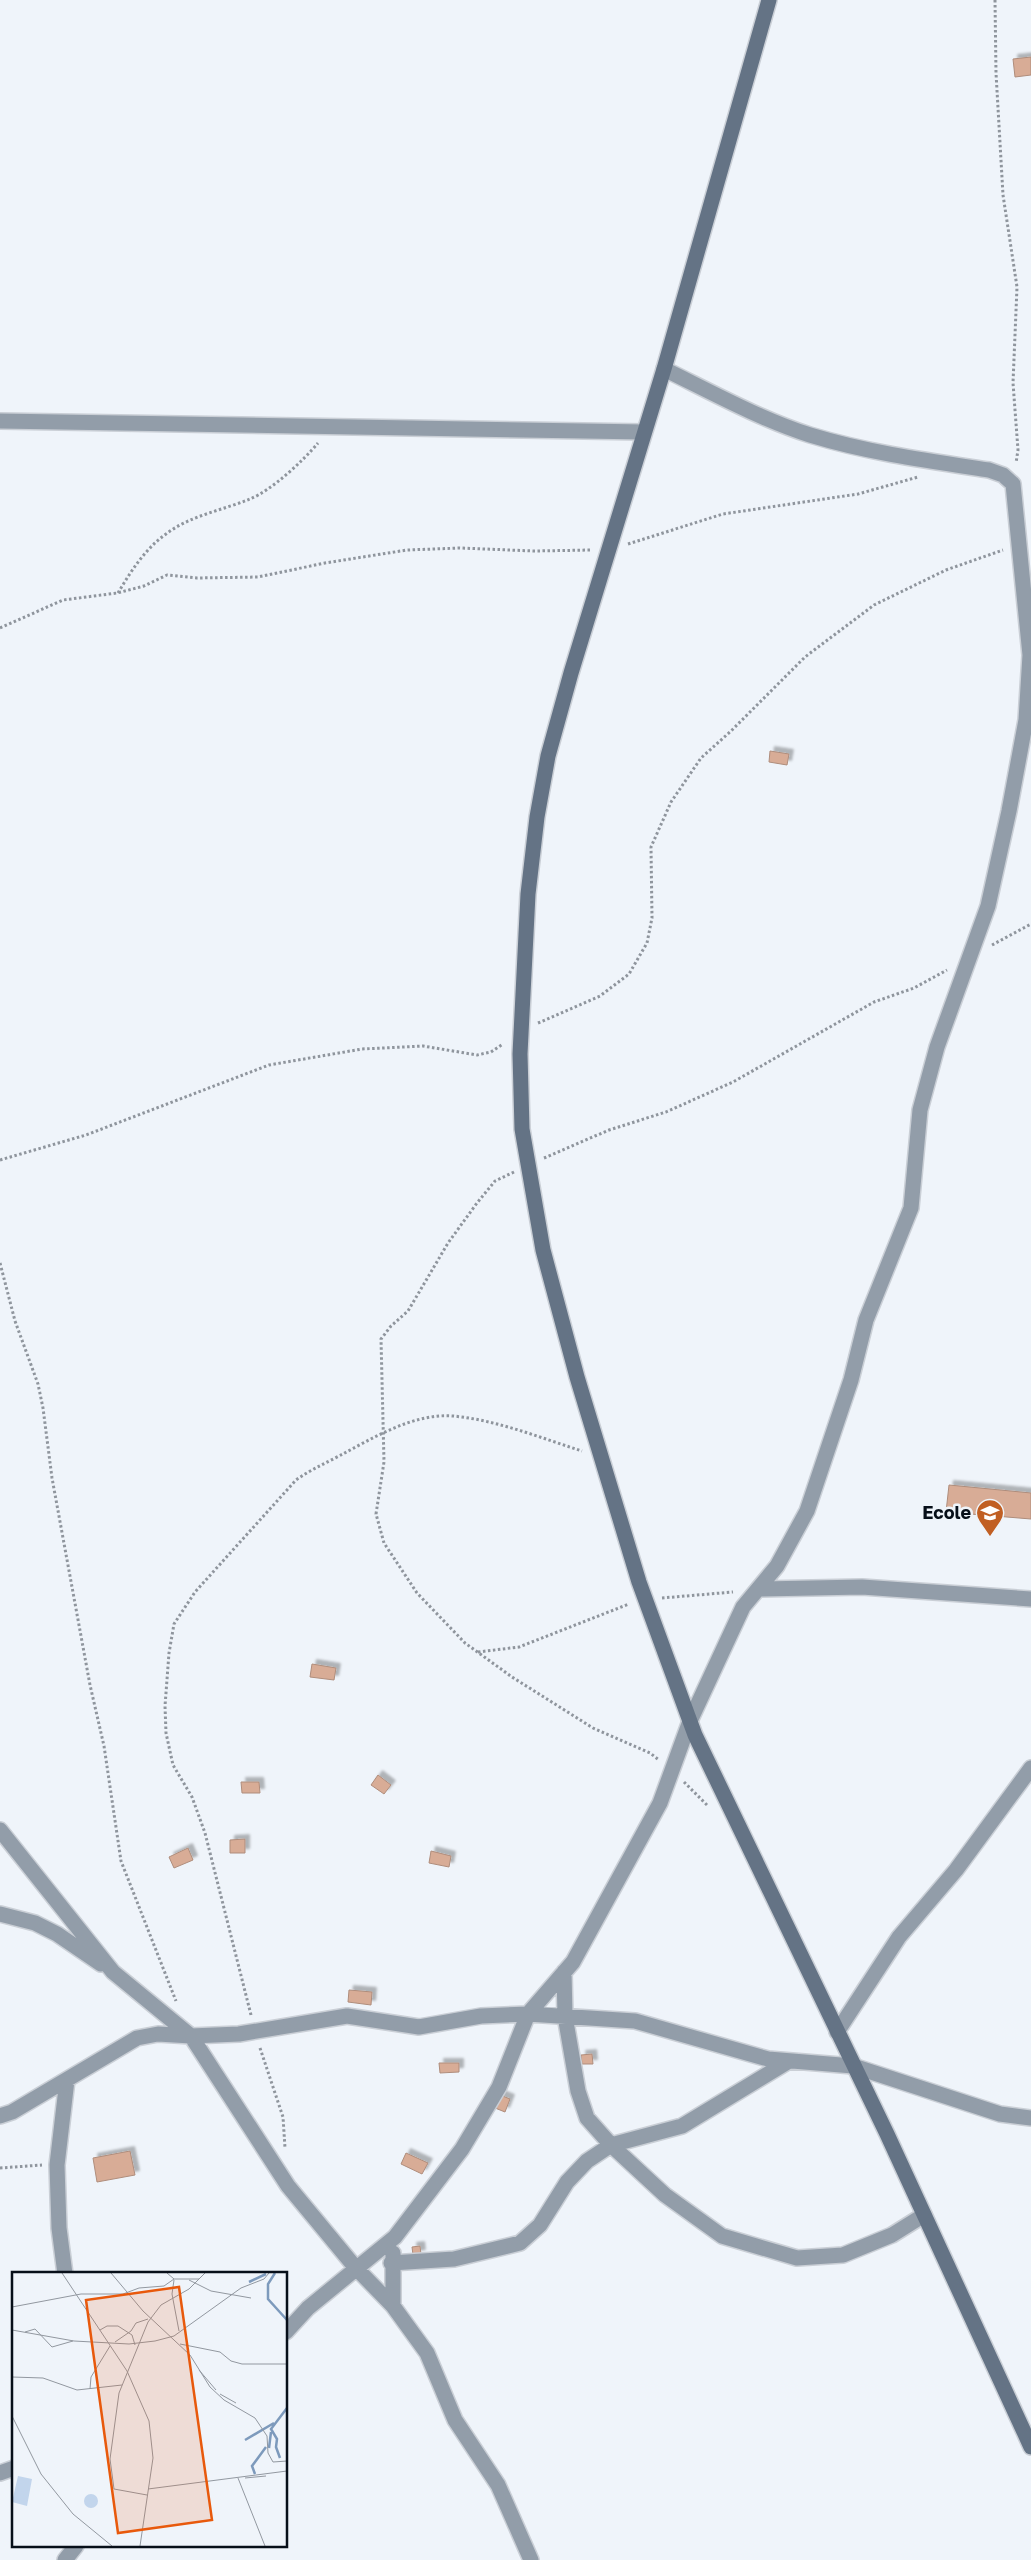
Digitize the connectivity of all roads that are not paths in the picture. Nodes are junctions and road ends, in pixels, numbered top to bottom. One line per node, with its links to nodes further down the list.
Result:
1 (769, 0): 2 (street)
2 (664, 369): 4 (street); 5 (street)
3 (0, 422): 4 (street)
4 (644, 432): 7 (street)
5 (758, 1589): 6 (street); 7 (street)
6 (1031, 1599)
7 (690, 1721): 12 (street); 15 (street)
8 (1031, 1768): 15 (street)
9 (0, 1830): 11 (street)
10 (0, 1914): 11 (street)
11 (113, 1972): 16 (street)
12 (564, 1972): 13 (street); 14 (street)
13 (528, 2014): 14 (street); 16 (street); 24 (street)
14 (565, 2016): 17 (street); 22 (street)
15 (837, 2032): 18 (street)
16 (191, 2036): 19 (street); 26 (street)
17 (790, 2061): 18 (street); 22 (street)
18 (853, 2066): 21 (street); 23 (street)
19 (67, 2080): 20 (street); 27 (street)
20 (0, 2116)
21 (1031, 2118)
22 (611, 2145): 23 (street); 25 (street)
23 (924, 2215): 30 (street)
24 (395, 2237): 25 (street); 26 (street)
25 (391, 2263): 28 (street)
26 (355, 2267): 28 (street); 29 (street)
27 (66, 2272)
28 (393, 2306): 35 (street)
29 (288, 2330)
30 (1031, 2447)
31 (12, 2469): 32 (street)
32 (0, 2474)
33 (74, 2548): 34 (street)
34 (65, 2560)
35 (531, 2560)

